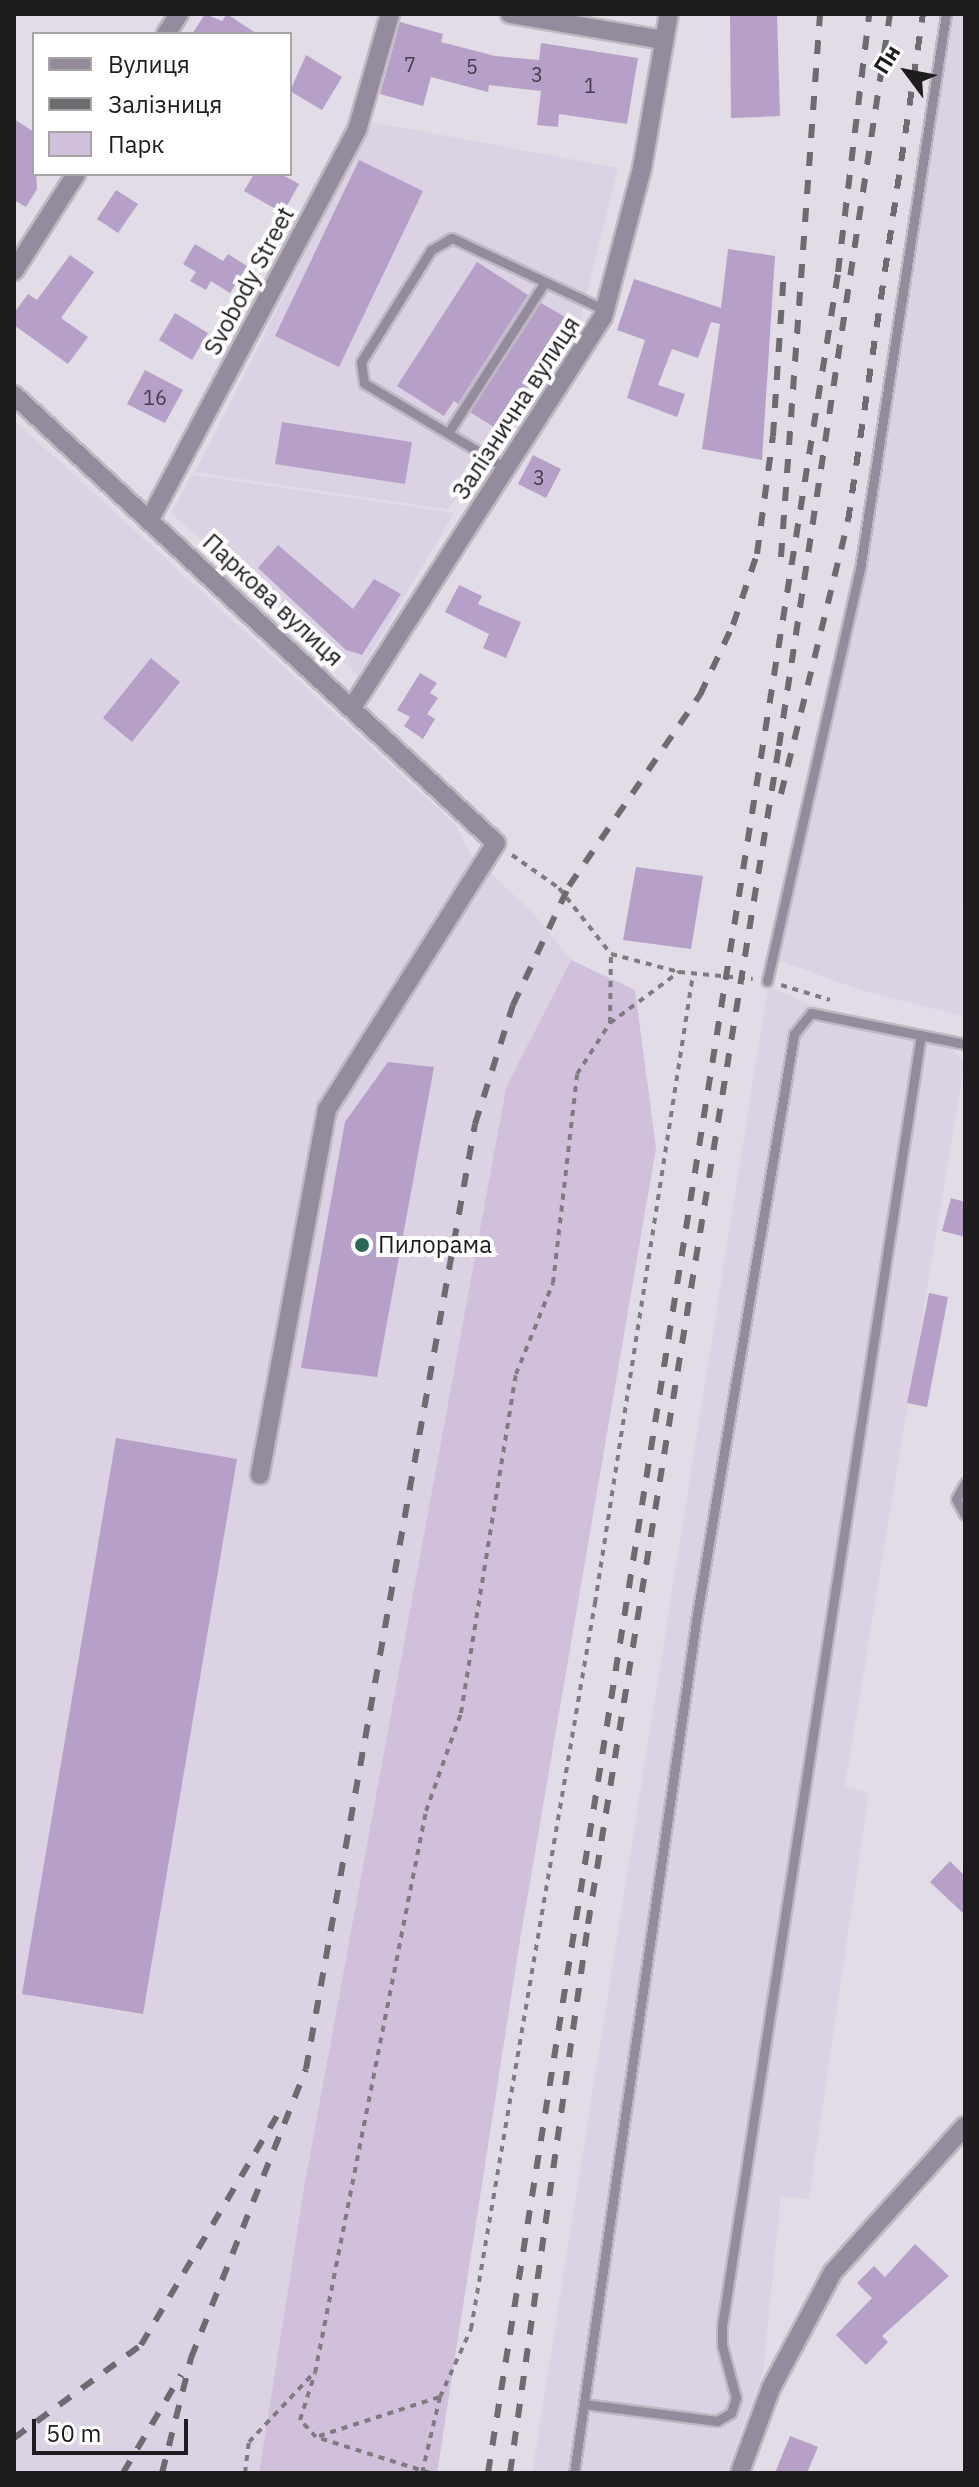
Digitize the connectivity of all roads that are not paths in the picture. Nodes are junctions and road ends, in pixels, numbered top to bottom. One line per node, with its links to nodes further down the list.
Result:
1 (179, 14): 6 (street)
2 (390, 14): 15 (street, Svobody Street)
3 (510, 14): 7 (street)
4 (669, 14): 7 (street, Залізнична вулиця)
5 (946, 14): 17 (lane)
6 (167, 32)
7 (664, 40): 11 (street, Залізнична вулиця)
8 (75, 176): 9 (street)
9 (14, 271)
10 (545, 282): 11 (lane); 13 (lane); 13 (lane)
11 (605, 310): 14 (street, Залізнична вулиця)
12 (14, 395): 15 (street, Паркова вулиця)
13 (448, 433): 14 (lane)
14 (506, 468): 16 (street, Залізнична вулиця)
15 (150, 519): 16 (street, Паркова вулиця)
16 (353, 706): 20 (street, Паркова вулиця)
17 (767, 981)
18 (921, 1035): 19 (lane); 24 (lane); 24 (lane)
19 (965, 1044)
20 (260, 1475)
21 (965, 1483): 22 (lane)
22 (965, 1515)
23 (965, 2126): 25 (street)
24 (584, 2404): 26 (lane)
25 (740, 2472)
26 (574, 2473)

